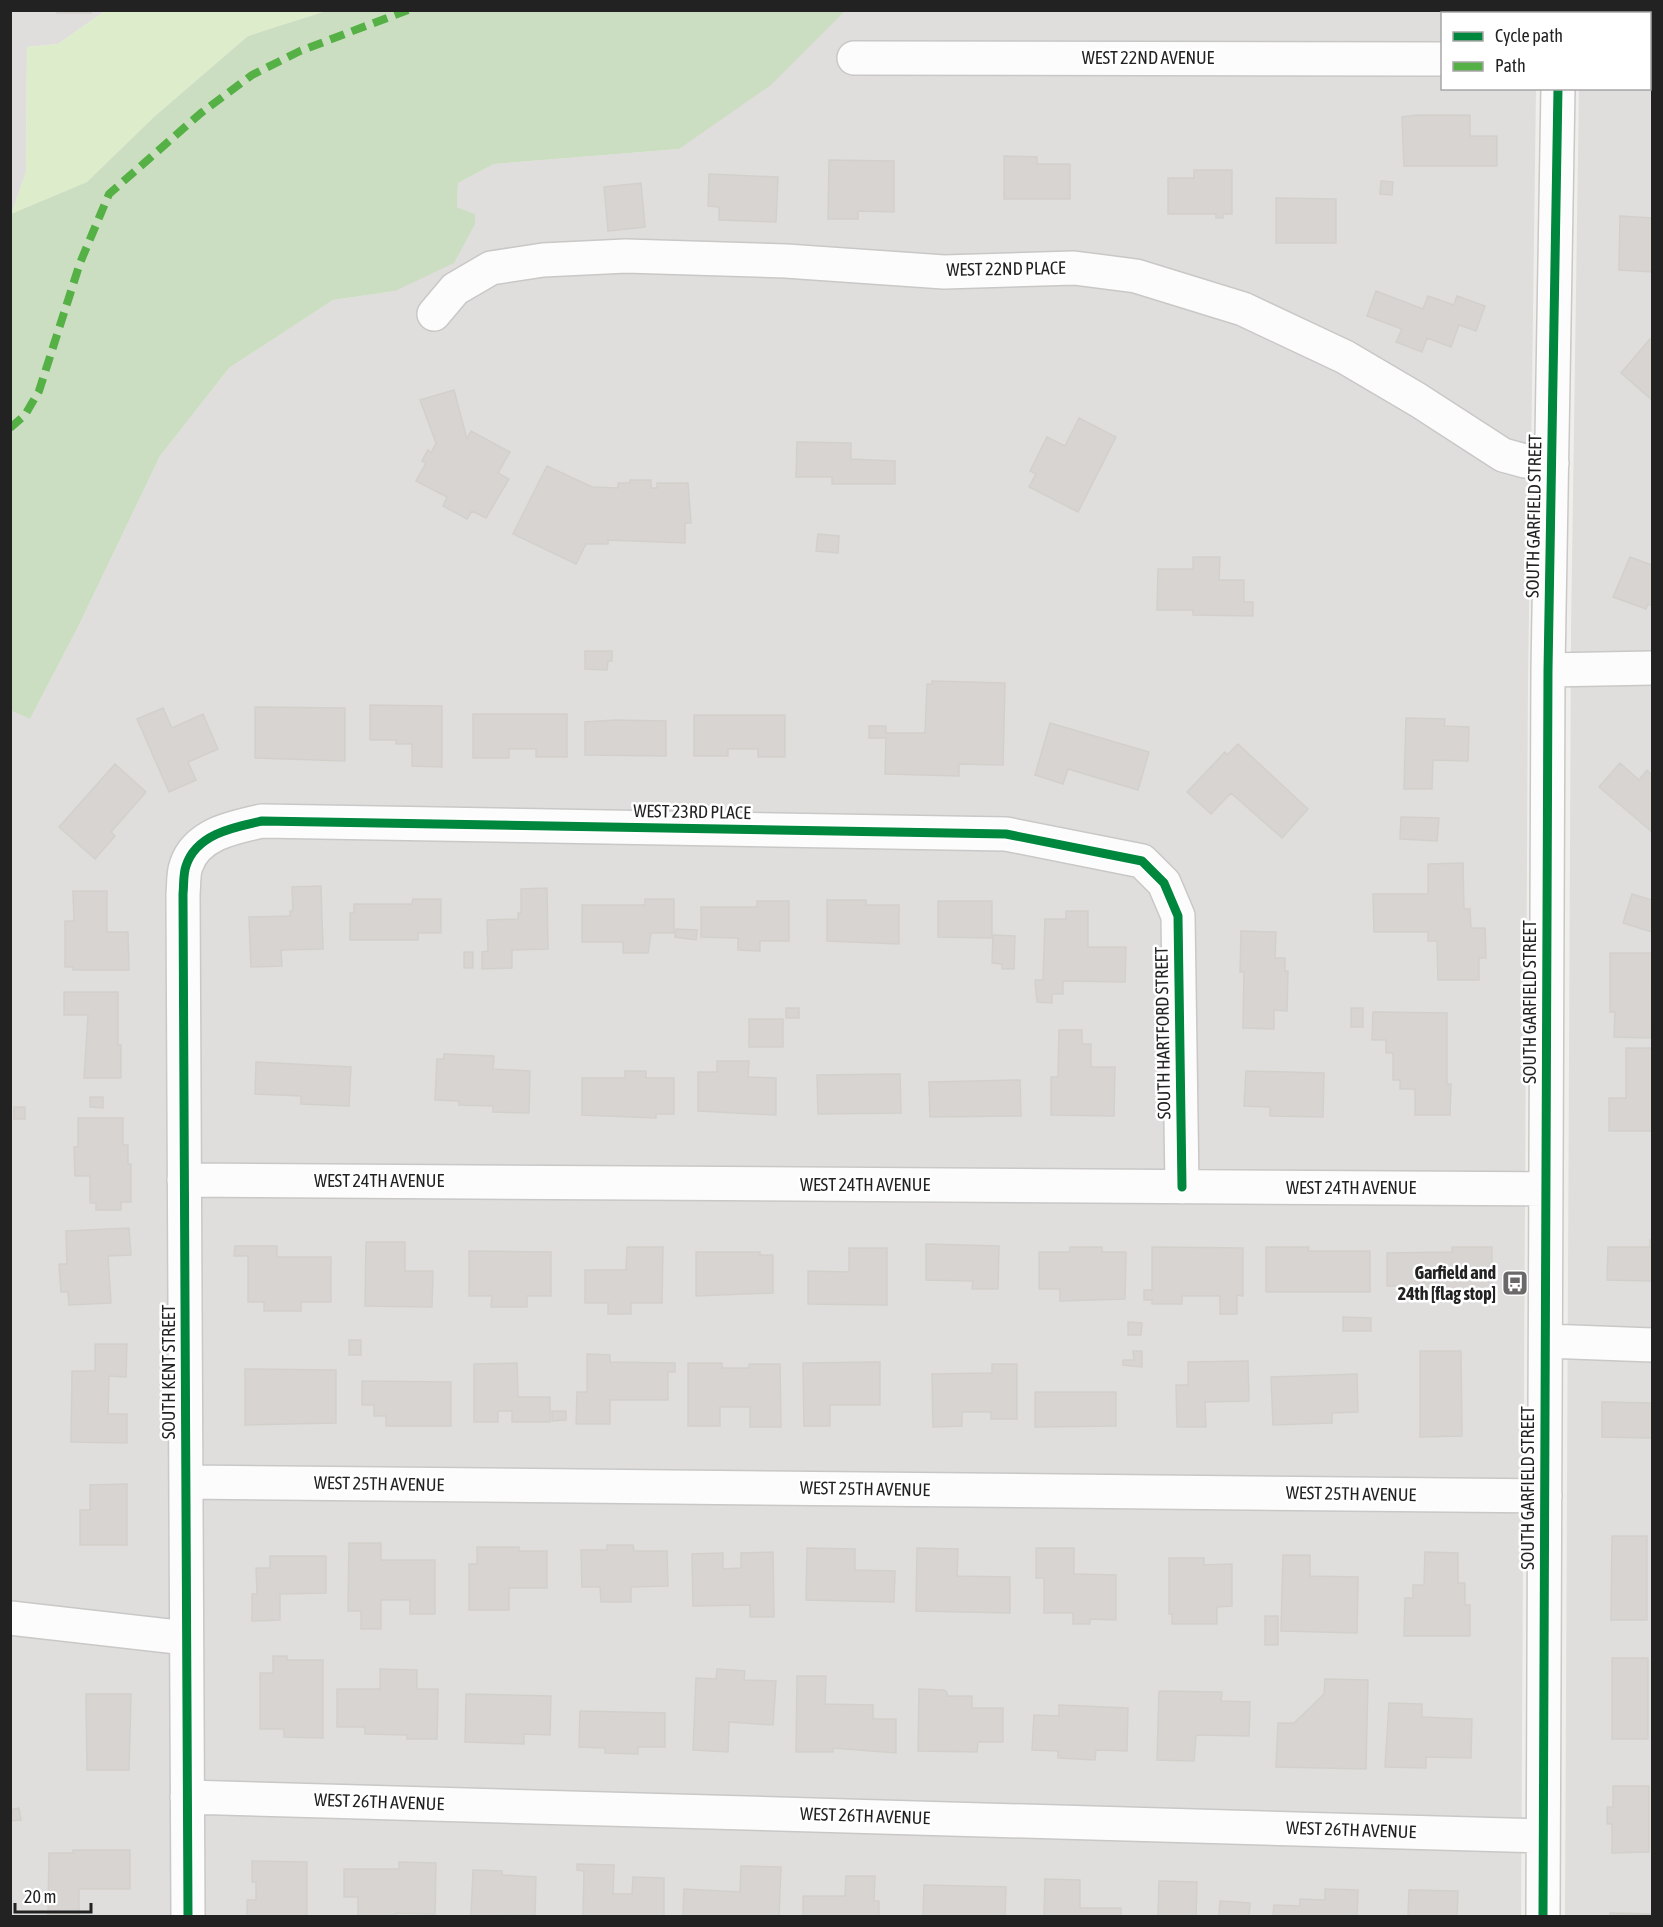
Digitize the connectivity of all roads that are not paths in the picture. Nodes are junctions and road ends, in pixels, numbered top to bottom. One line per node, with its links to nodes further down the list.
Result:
1 (854, 58): 2 (street, WEST 22ND AVENUE)
2 (1441, 59)
3 (1558, 90): 5 (street, SOUTH GARFIELD STREET)
4 (434, 314): 5 (street, WEST 22ND PLACE)
5 (1552, 463): 7 (street, SOUTH GARFIELD STREET)
6 (1653, 668): 7 (street)
7 (1548, 670): 12 (street, SOUTH GARFIELD STREET)
8 (210, 837): 9 (street, WEST 23RD PLACE); 10 (street, SOUTH KENT STREET)
9 (1164, 883): 11 (street, SOUTH HARTFORD STREET)
10 (184, 1180): 11 (street, WEST 24TH AVENUE); 15 (street, SOUTH KENT STREET)
11 (1182, 1187): 12 (street, WEST 24TH AVENUE)
12 (1546, 1189): 13 (street, SOUTH GARFIELD STREET)
13 (1546, 1341): 14 (street); 16 (street, SOUTH GARFIELD STREET)
14 (1653, 1345)
15 (186, 1482): 16 (street, WEST 25TH AVENUE); 18 (street, SOUTH KENT STREET)
16 (1545, 1496): 20 (street, SOUTH GARFIELD STREET)
17 (10, 1618): 18 (street)
18 (186, 1638): 19 (street, SOUTH KENT STREET)
19 (187, 1797): 20 (street, WEST 26TH AVENUE); 21 (street, SOUTH KENT STREET)
20 (1543, 1836): 22 (street, SOUTH GARFIELD STREET)
21 (188, 1917)
22 (1543, 1917)

